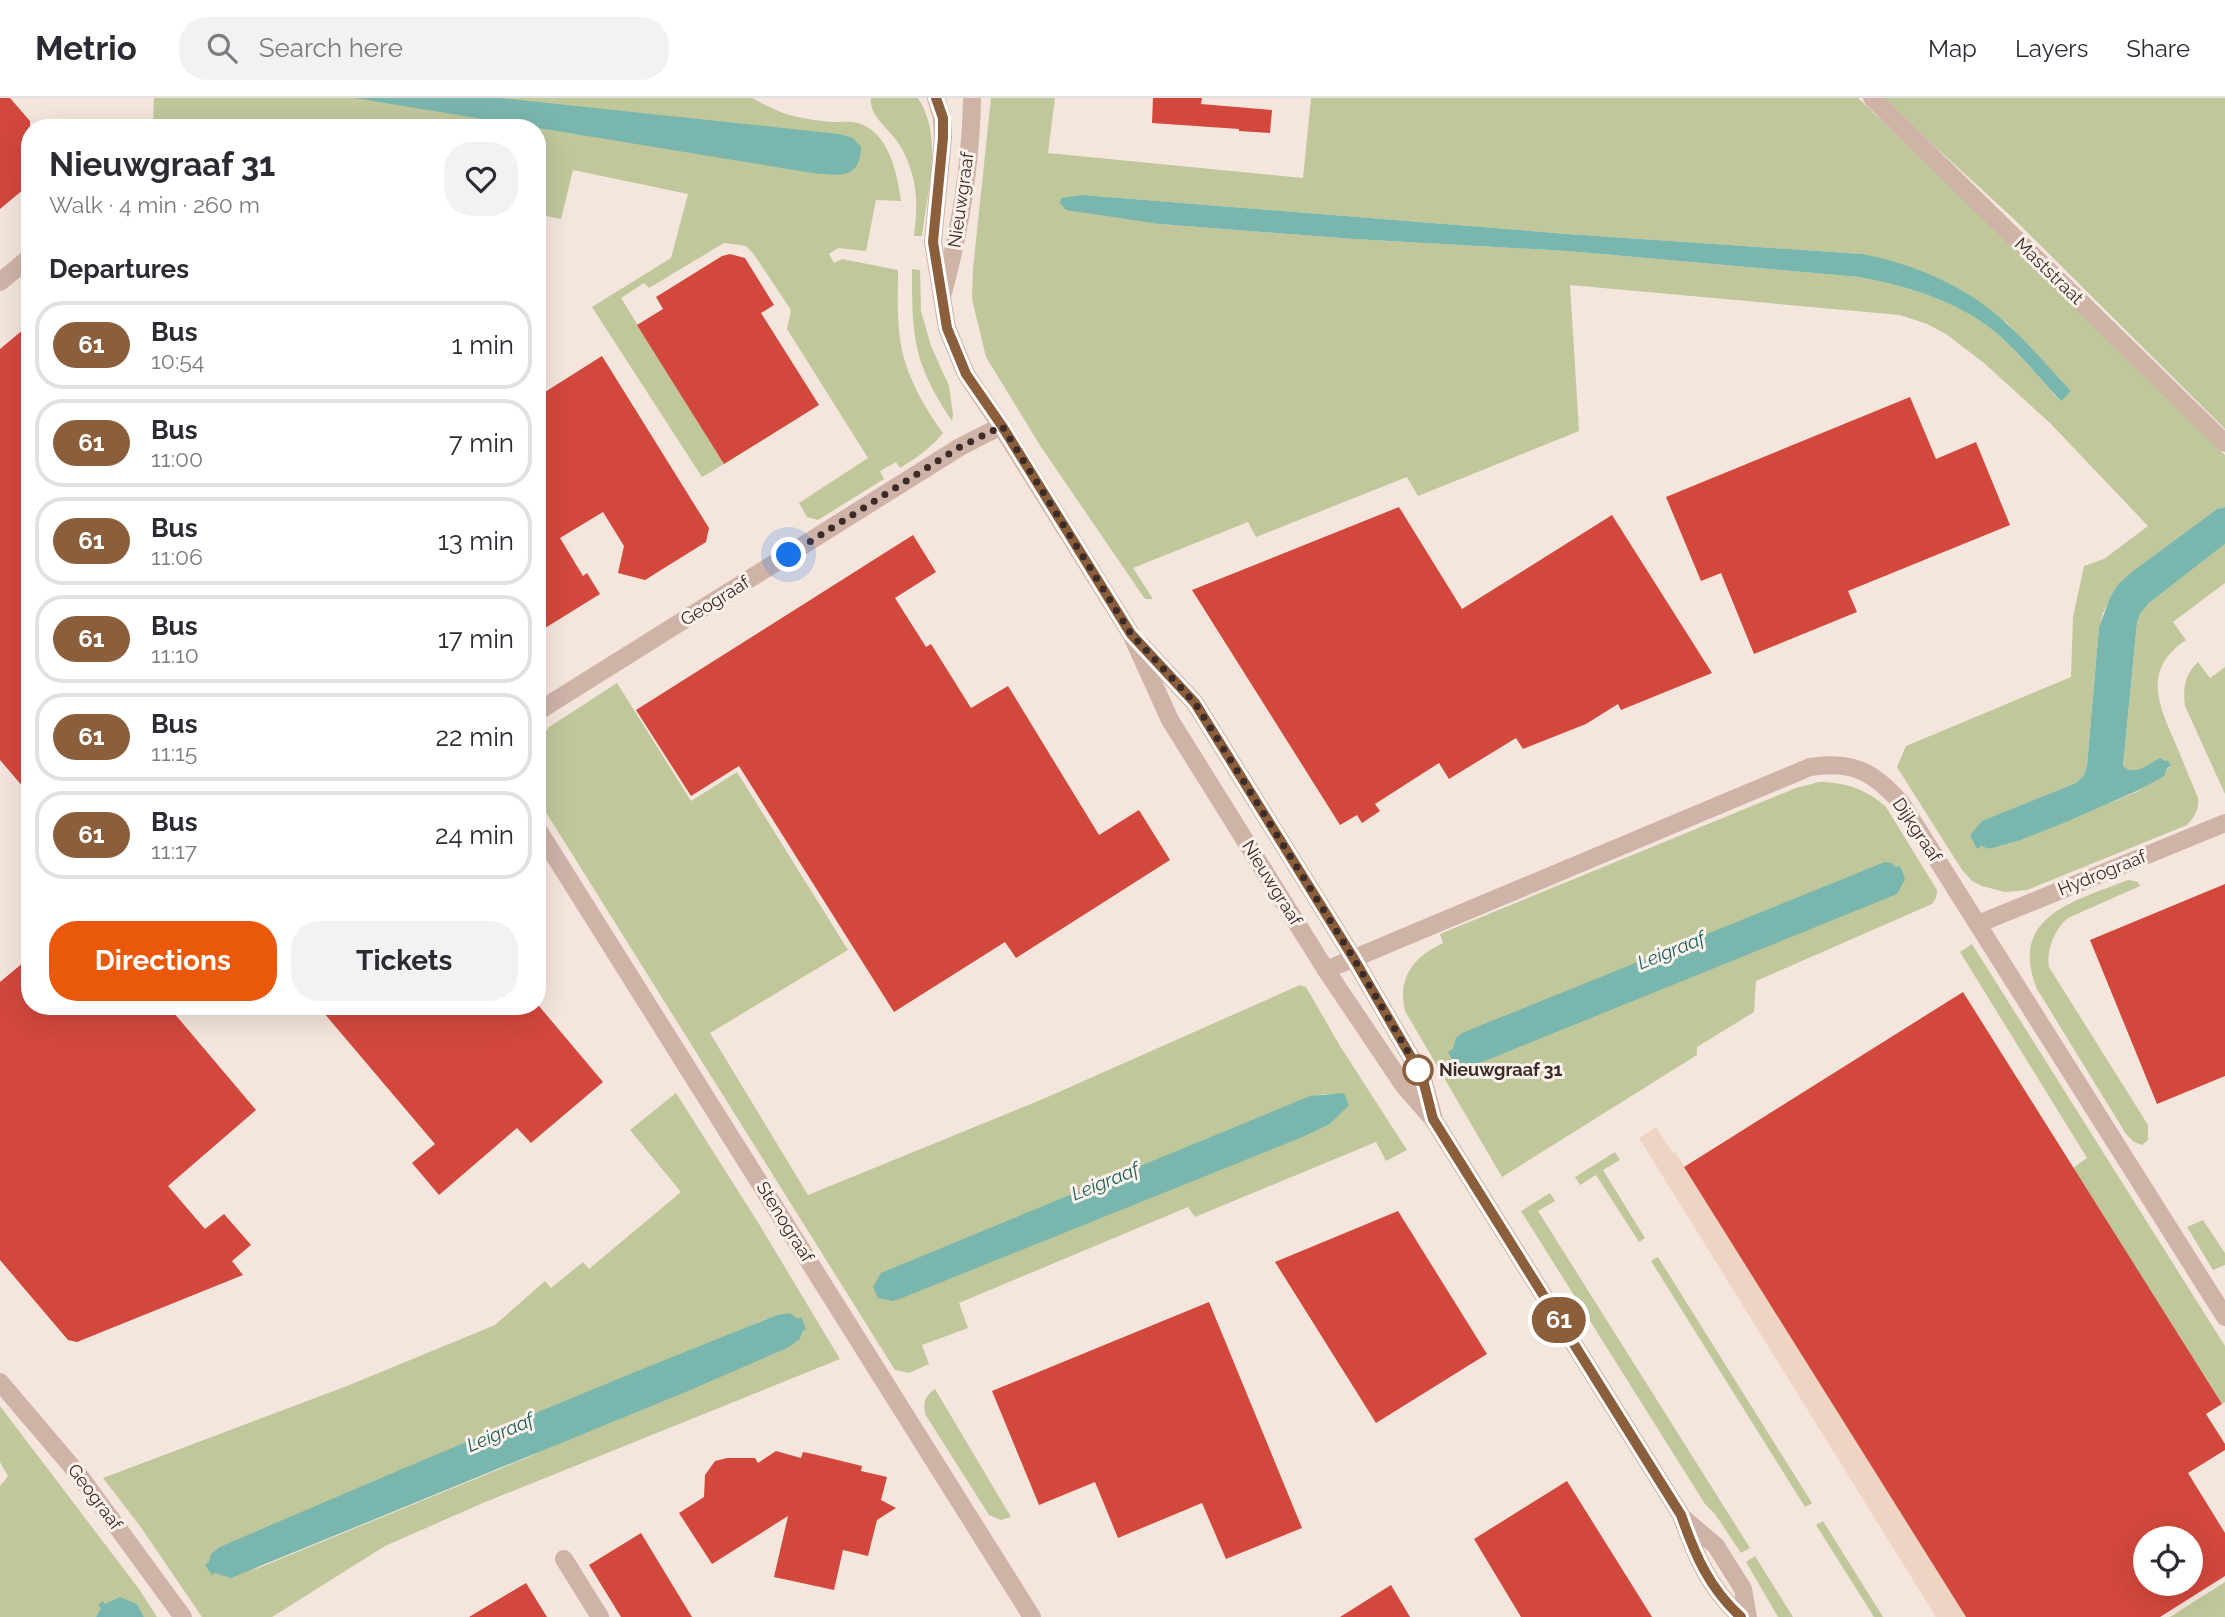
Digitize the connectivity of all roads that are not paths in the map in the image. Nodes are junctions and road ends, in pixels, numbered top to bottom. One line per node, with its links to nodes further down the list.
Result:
1 (936, 98): 6 (street, Nieuwgraaf)
2 (972, 98): 6 (street, Nieuwgraaf)
3 (1872, 98): 8 (street, Maststraat)
4 (21, 264): 5 (street)
5 (0, 282)
6 (941, 300): 7 (street, Nieuwgraaf)
7 (1002, 426): 9 (street, Nieuwgraaf); 10 (street, Geograaf)
8 (2225, 443)
9 (1131, 634): 14 (street, Nieuwgraaf); 15 (street, Nieuwgraaf)
10 (546, 706)
11 (2225, 823): 13 (street, Hydrograaf)
12 (546, 842): 23 (street, Stenograaf)
13 (1978, 924): 14 (street, Dijkgraaf); 17 (street, Dijkgraaf)
14 (1354, 959): 15 (street, Dijkgraaf); 16 (street, Nieuwgraaf)
15 (1326, 970): 16 (street, Nieuwgraaf)
16 (1433, 1119): 19 (street, Nieuwgraaf)
17 (2225, 1317)
18 (0, 1382): 21 (street, Geograaf)
19 (1681, 1515): 24 (street, Nieuwgraaf); 25 (street, Nieuwgraaf)
20 (564, 1559): 22 (street)
21 (183, 1617)
22 (600, 1617)
23 (1032, 1617)
24 (1741, 1617)
25 (1748, 1617)

